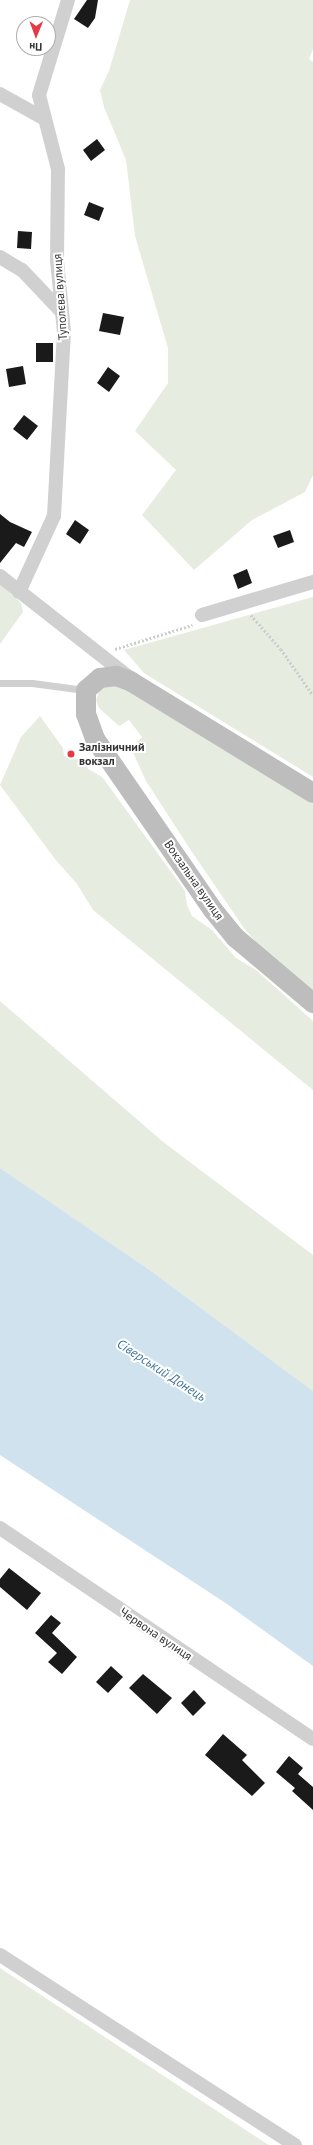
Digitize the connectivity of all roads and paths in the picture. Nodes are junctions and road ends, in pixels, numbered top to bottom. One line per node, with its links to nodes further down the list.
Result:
1 (68, 0): 3 (street, Туполєва вулиця)
2 (0, 94): 3 (street)
3 (45, 119): 5 (street, Туполєва вулиця)
4 (0, 257): 5 (street)
5 (60, 310): 8 (street, Туполєва вулиця)
6 (0, 576): 8 (street)
7 (313, 582): 9 (street)
8 (18, 592): 11 (street)
9 (242, 604): 10 (street); 15 (path)
10 (198, 620): 11 (path)
11 (98, 654): 14 (street)
12 (0, 683): 13 (lane)
13 (86, 690): 14 (main road); 17 (main road, Вокзальна вулиця)
14 (149, 692): 16 (main road)
15 (313, 695)
16 (313, 793)
17 (313, 1003)
18 (0, 1528): 19 (street, Червона вулиця)
19 (313, 1739)
20 (0, 1955): 21 (street)
21 (295, 2145)

